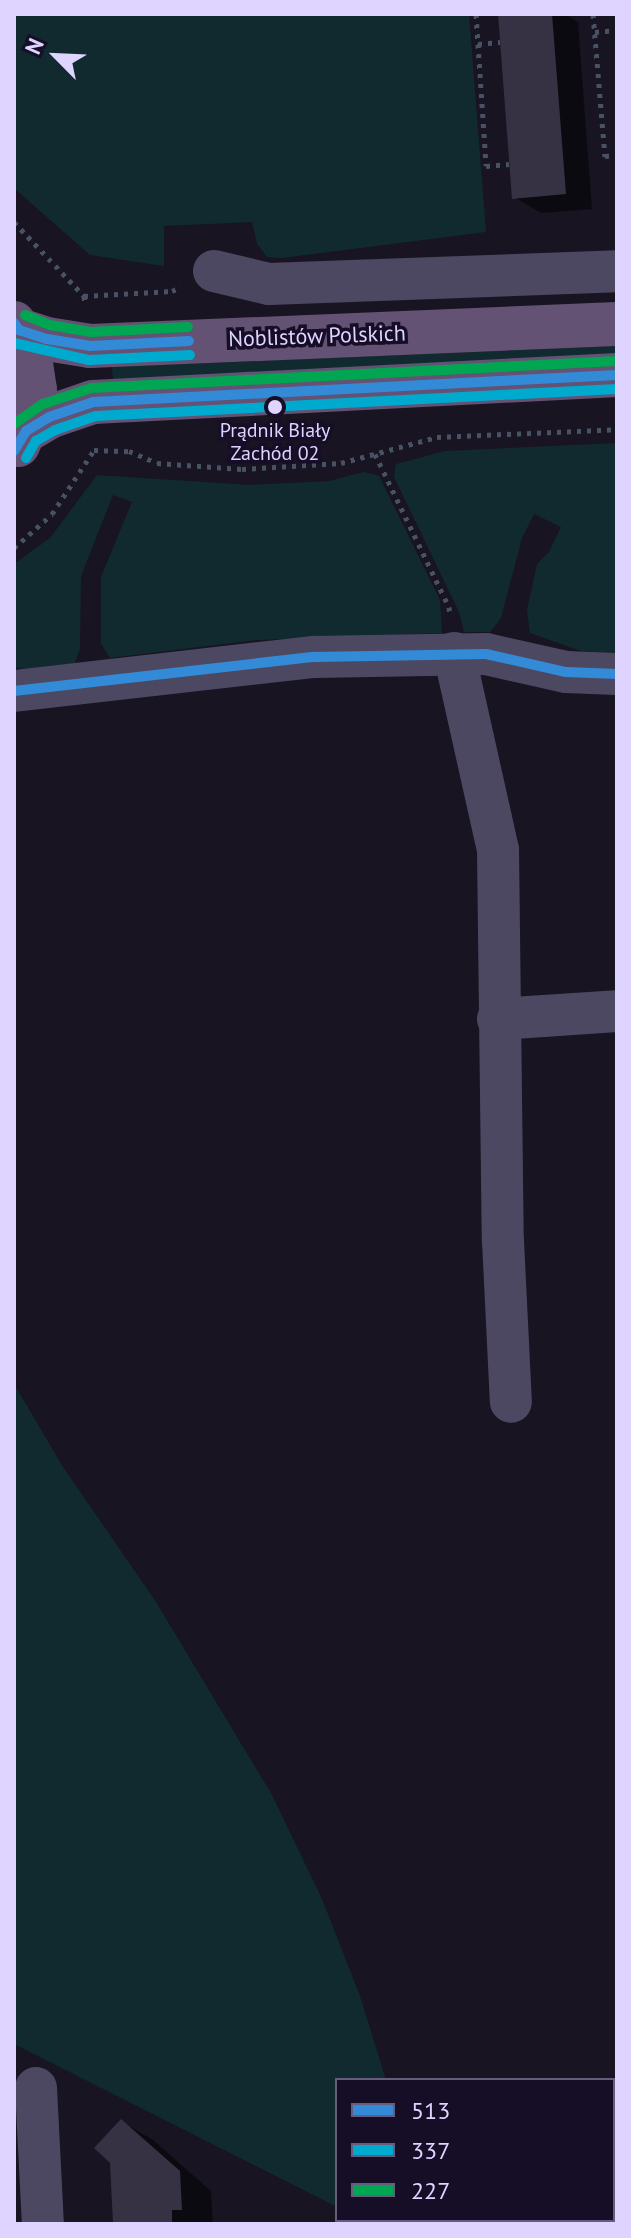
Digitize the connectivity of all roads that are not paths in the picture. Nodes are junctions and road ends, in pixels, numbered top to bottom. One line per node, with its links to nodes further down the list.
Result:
1 (214, 271): 2 (street)
2 (617, 271)
3 (617, 324): 4 (main road, Noblistów Polskich)
4 (16, 326): 6 (main road)
5 (617, 375): 6 (main road)
6 (20, 441)
7 (454, 653): 8 (street); 9 (street); 11 (street)
8 (617, 674)
9 (14, 691)
10 (617, 1011): 11 (street)
11 (498, 1019): 12 (street)
12 (511, 1402)
13 (36, 2088): 14 (street)
14 (33, 2206)

